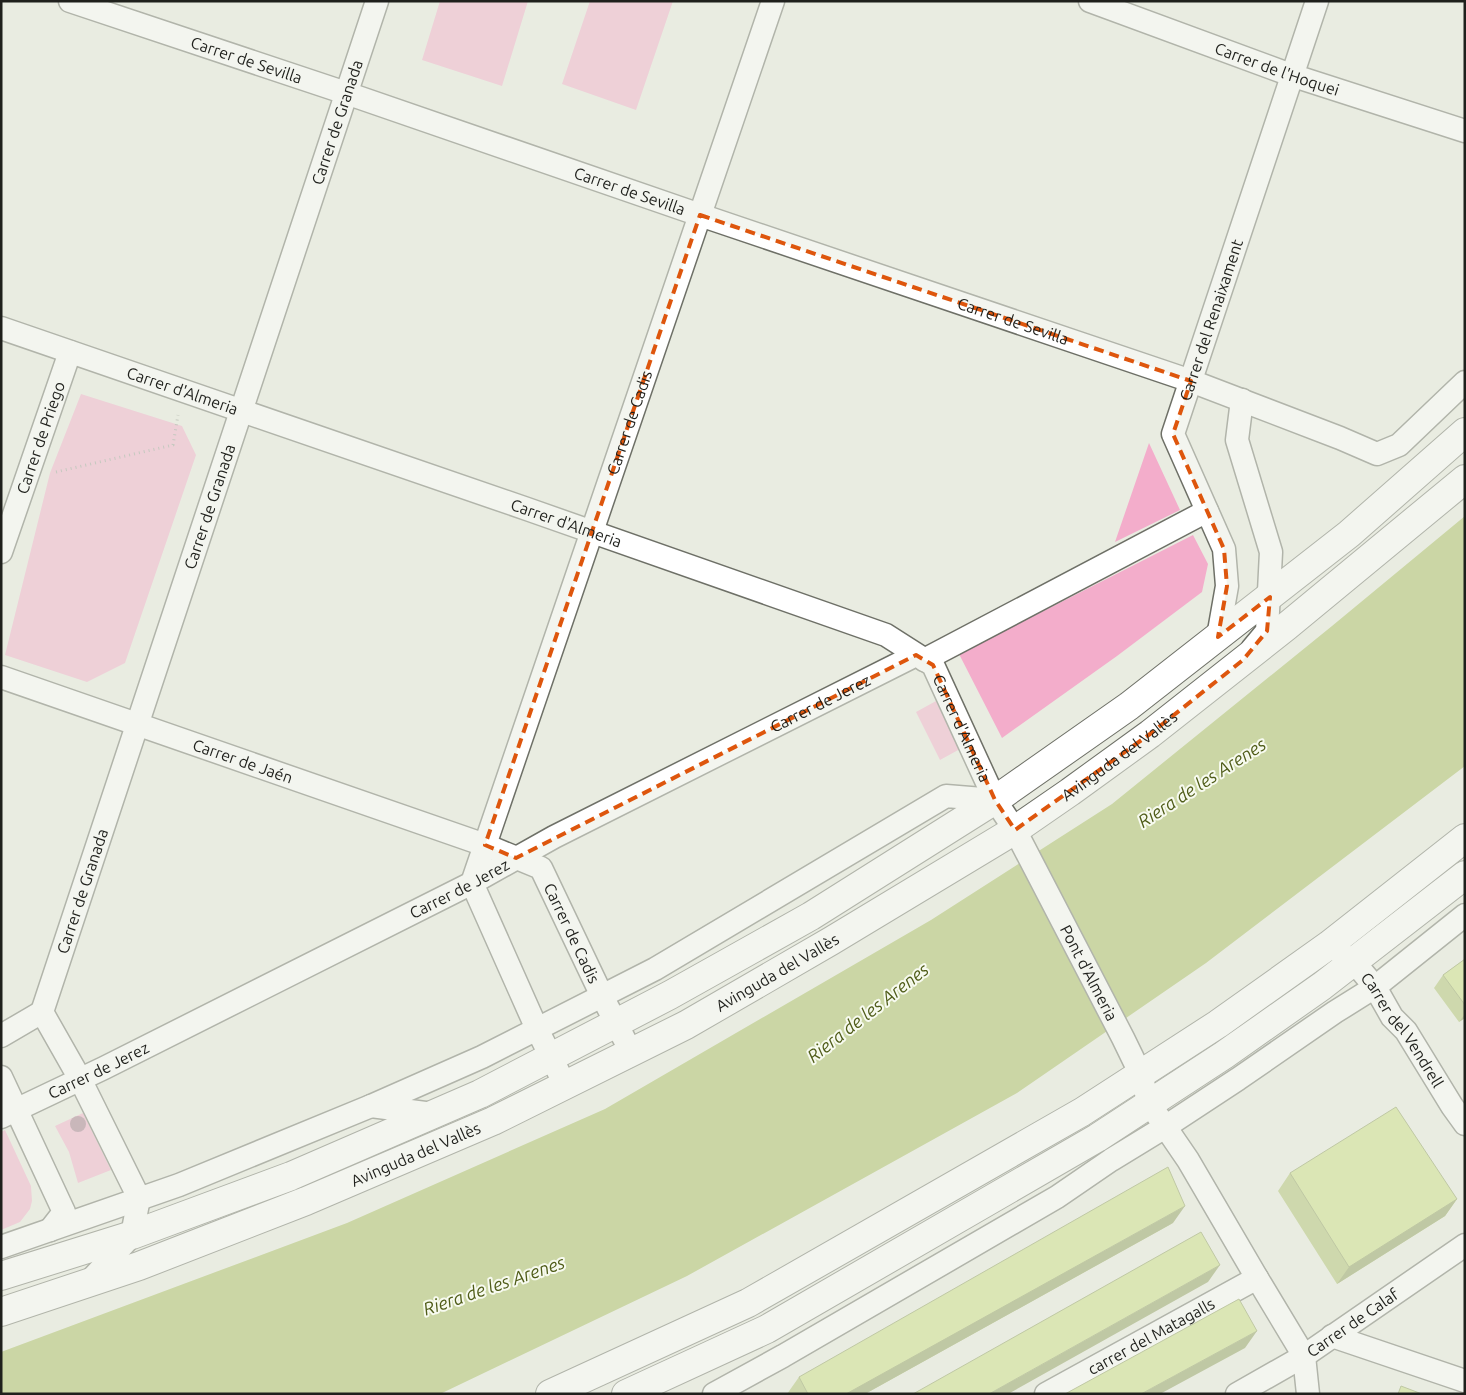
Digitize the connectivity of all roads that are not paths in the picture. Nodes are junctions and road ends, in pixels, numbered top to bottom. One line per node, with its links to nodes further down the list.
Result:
1 (70, 1): 7 (street, Carrer de Sevilla)
2 (378, 1): 7 (street, Carrer de Granada)
3 (773, 1): 9 (street, Carrer de Cadis)
4 (1090, 1): 6 (street, Carrer de l'Hoquei)
5 (1317, 1): 6 (street, Carrer del Renaixament)
6 (1291, 75): 8 (street, Carrer de l'Hoquei); 12 (street, Carrer del Renaixament)
7 (346, 93): 9 (street, Carrer de Sevilla); 15 (street, Carrer de Granada)
8 (1465, 131)
9 (700, 215): 12 (street, Carrer de Sevilla); 19 (street, Carrer de Cadis)
10 (1, 328): 11 (street, Carrer d'Almeria)
11 (70, 352): 15 (street, Carrer d'Almeria); 20 (street, Carrer de Priego)
12 (1191, 381): 14 (street); 18 (street, Carrer del Renaixament)
13 (1465, 382): 14 (street)
14 (1242, 400): 21 (street)
15 (241, 410): 19 (street, Carrer d'Almeria); 26 (street, Carrer de Granada)
16 (1465, 432): 21 (main road, Avinguda del Vallès)
17 (1465, 479): 24 (main road, Avinguda del Vallès)
18 (1207, 511): 22 (street, Carrer del Renaixament); 23 (street, Carrer de Jerez)
19 (592, 531): 23 (street, Carrer d'Almeria); 30 (street, Carrer de Cadis)
20 (1, 552)
21 (1270, 597): 22 (main road, Avinguda del Vallès); 24 (street)
22 (1218, 638): 27 (main road, Avinguda del Vallès)
23 (920, 657): 27 (street, Carrer d'Almeria); 31 (street, Carrer de Jerez)
24 (1244, 660): 28 (main road, Avinguda del Vallès)
25 (1, 677): 26 (street, Carrer de Jaén)
26 (137, 724): 30 (street, Carrer de Jaén); 39 (street, Carrer de Granada)
27 (995, 800): 28 (street, Carrer d'Almeria); 38 (street, Avinguda del Vallès); 40 (main road, Avinguda del Vallès)
28 (1018, 838): 43 (main road, Avinguda del Vallès); 45 (street, Pont d'Almeria)
29 (1465, 838): 35 (main road)
30 (485, 845): 31 (street, Carrer de Cadis); 33 (street, Carrer de Cadis)
31 (516, 858): 33 (street, Carrer de Jerez); 38 (street, Carrer de Cadis)
32 (1465, 876): 36 (main road)
33 (472, 883): 41 (street); 47 (street, Carrer de Jerez)
34 (1465, 915): 37 (street)
35 (1329, 945): 36 (street, Carrer del Vendrell); 45 (main road)
36 (1354, 962): 37 (street, Carrer del Vendrell); 49 (main road)
37 (1376, 987): 53 (street, Carrer del Vendrell); 54 (street)
38 (602, 996): 40 (street, Carrer de Cadis); 41 (street, Avinguda del Vallès)
39 (42, 1012): 42 (street); 47 (street)
40 (617, 1023): 43 (street, Carrer de Cadis); 44 (main road, Avinguda del Vallès)
41 (537, 1029): 44 (street); 50 (street, Avinguda del Vallès)
42 (1, 1036)
43 (631, 1052): 48 (main road, Avinguda del Vallès)
44 (552, 1057): 48 (street); 52 (main road, Avinguda del Vallès)
45 (1140, 1073): 49 (street, Pont d'Almeria); 68 (main road)
46 (1, 1077): 51 (street)
47 (80, 1079): 51 (street, Carrer de Jerez); 55 (street)
48 (565, 1085): 62 (main road, Avinguda del Vallès)
49 (1149, 1103): 54 (street); 69 (main road)
50 (371, 1106): 52 (street, Avinguda del Vallès); 55 (street, Avinguda del Vallès)
51 (9, 1113): 56 (street)
52 (434, 1114): 57 (main road, Avinguda del Vallès)
53 (1465, 1124)
54 (1165, 1127): 61 (street); 67 (street)
55 (139, 1198): 56 (street, Avinguda del Vallès); 57 (street)
56 (50, 1230): 59 (street, Avinguda del Vallès)
57 (132, 1235): 60 (main road, Avinguda del Vallès); 62 (street)
58 (1465, 1245): 64 (street, Carrer de Calaf)
59 (1, 1247)
60 (1, 1276)
61 (1257, 1278): 65 (street); 71 (street, carrer del Matagalls)
62 (88, 1283): 63 (main road, Avinguda del Vallès)
63 (1, 1312)
64 (1332, 1336): 65 (street, Carrer de Calaf); 66 (street)
65 (1304, 1356): 72 (street, Carrer de Calaf); 73 (street)
66 (1465, 1382)
67 (748, 1386): 70 (street)
68 (550, 1394)
69 (626, 1394)
70 (714, 1394)
71 (1046, 1394)
72 (1237, 1394)
73 (1308, 1394)

